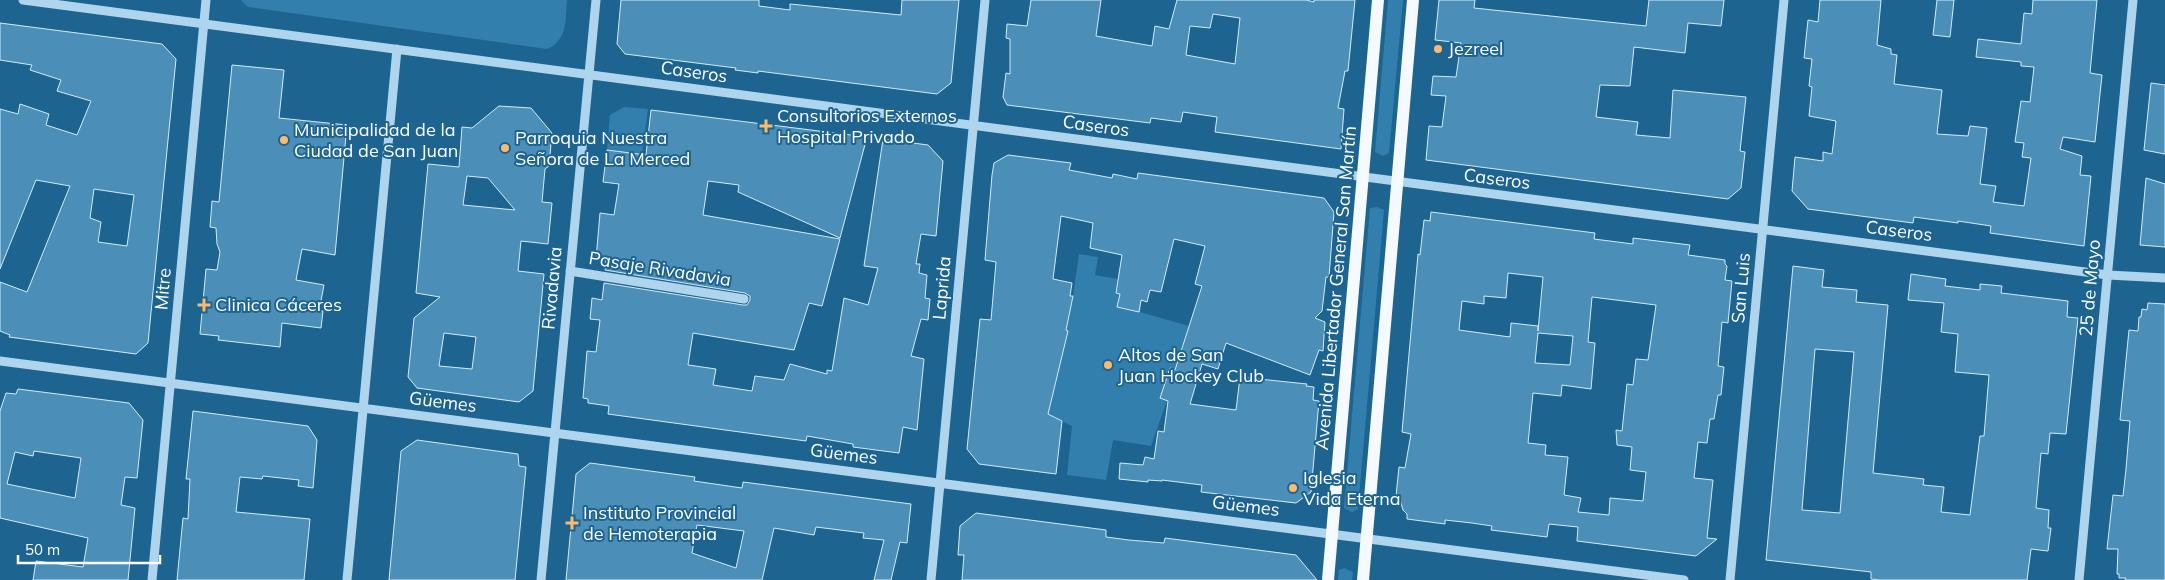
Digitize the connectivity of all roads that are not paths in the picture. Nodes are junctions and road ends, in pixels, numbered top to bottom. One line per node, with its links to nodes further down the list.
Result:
1 (23, 0): 9 (street, Caseros)
2 (206, 0): 9 (street, Mitre)
3 (596, 0): 11 (street, Rivadavia)
4 (985, 0): 12 (street, Laprida)
5 (1378, 0): 13 (main road, Avenida Libertador General San Martín)
6 (1413, 0): 14 (main road)
7 (1784, 0): 15 (street, San Luis)
8 (2133, 0): 17 (street, 25 de Mayo)
9 (204, 24): 10 (street, Caseros); 21 (street, Mitre)
10 (397, 49): 11 (street, Caseros); 22 (street)
11 (589, 75): 12 (street, Caseros); 16 (street, Rivadavia)
12 (973, 126): 13 (street, Caseros); 24 (street, Laprida)
13 (1363, 178): 14 (street, Caseros); 25 (main road, Avenida Libertador General San Martín)
14 (1397, 182): 15 (street, Caseros); 26 (main road)
15 (1763, 230): 17 (street, Caseros); 34 (street, San Luis)
16 (570, 271): 19 (street, Pasaje Rivadavia); 23 (street, Rivadavia)
17 (2108, 275): 18 (street, Caseros); 35 (street, 25 de Mayo)
18 (2165, 278)
19 (744, 299)
20 (0, 361): 21 (street, Güemes)
21 (171, 383): 22 (street, Güemes); 27 (street, Mitre)
22 (363, 408): 23 (street, Güemes); 28 (street)
23 (555, 433): 24 (street, Güemes); 29 (street, Rivadavia)
24 (940, 483): 25 (street, Güemes); 30 (street, Laprida)
25 (1332, 534): 26 (street, Güemes); 31 (main road, Avenida Libertador General San Martín)
26 (1367, 538): 32 (main road); 33 (street, Güemes)
27 (152, 580)
28 (347, 580)
29 (540, 580)
30 (931, 580)
31 (1328, 580)
32 (1363, 580)
33 (1684, 580)
34 (1730, 580)
35 (2078, 580)

